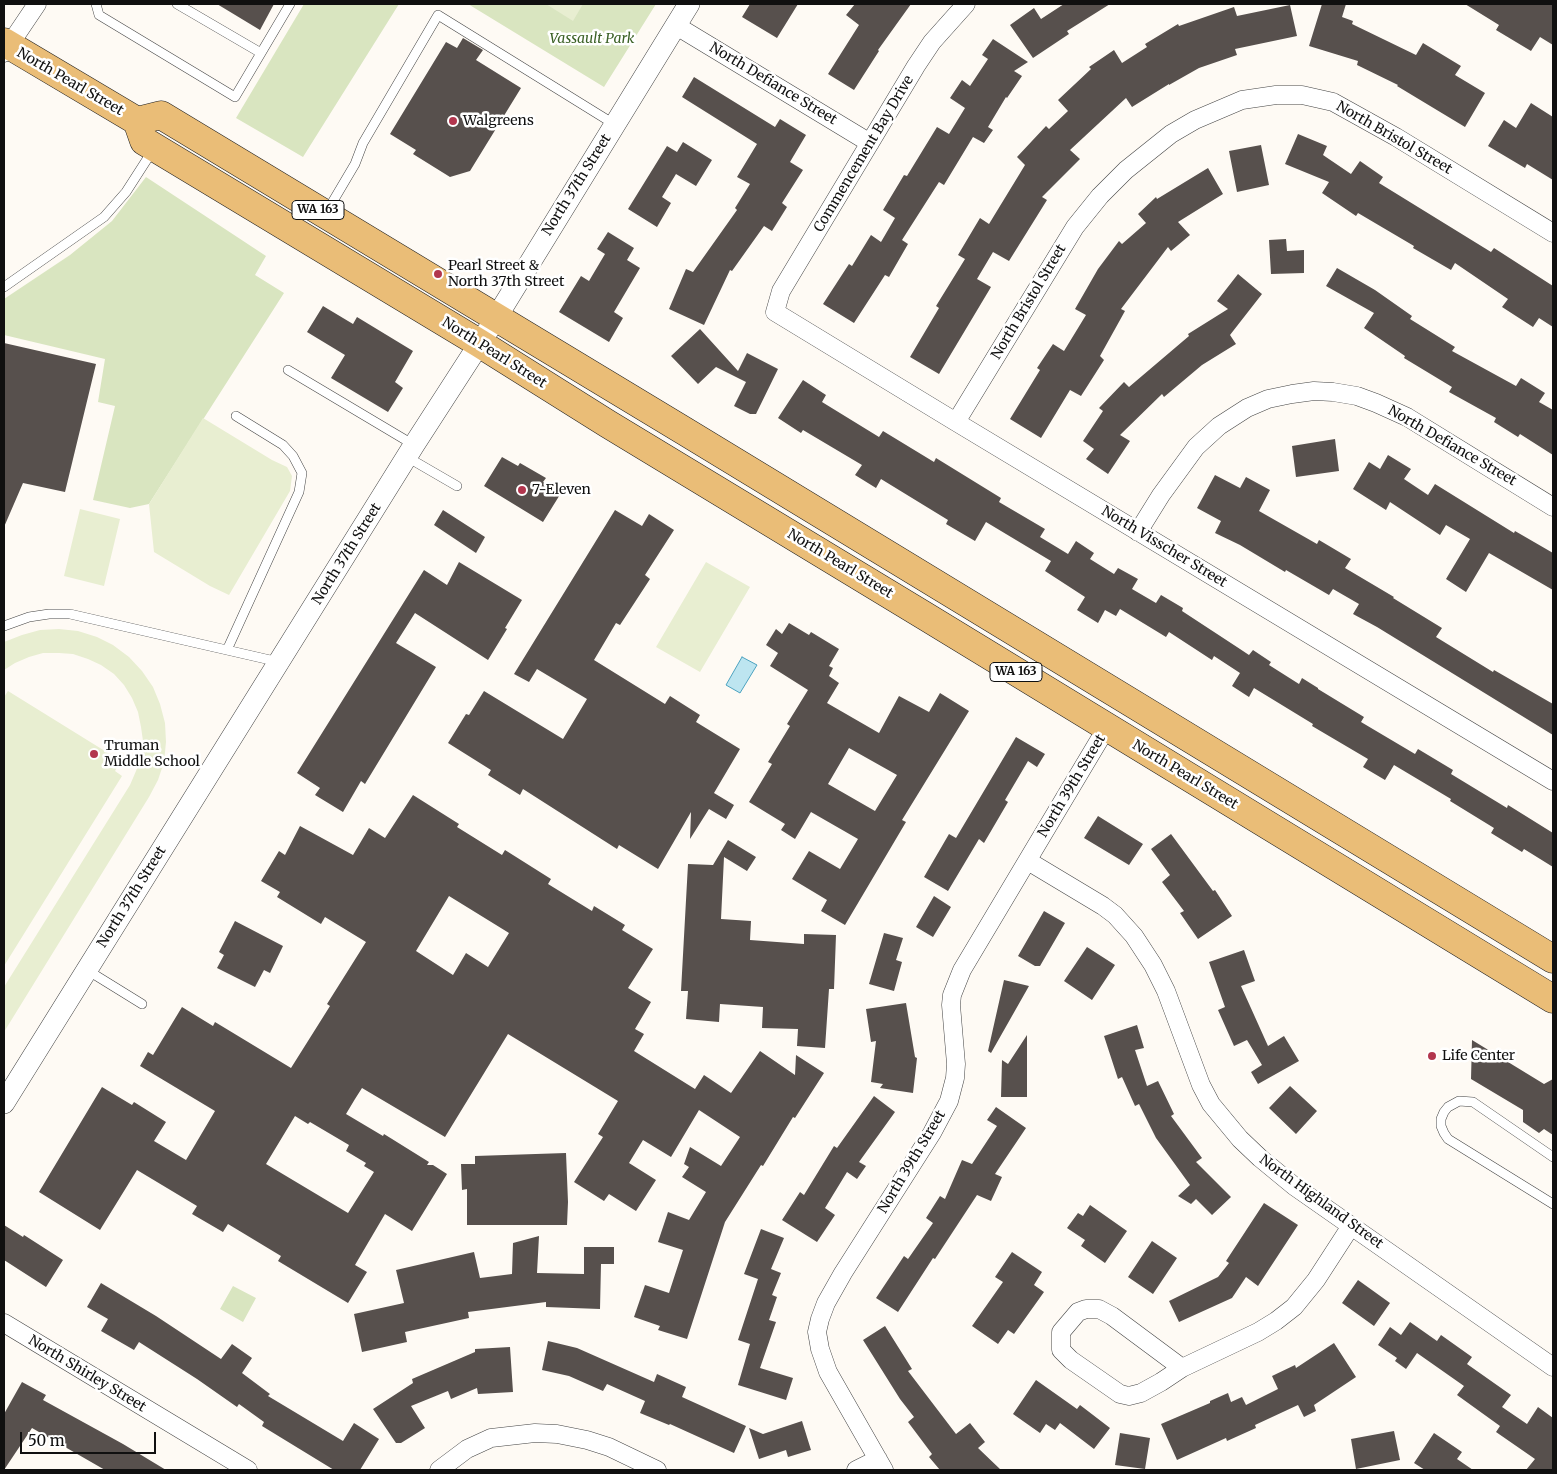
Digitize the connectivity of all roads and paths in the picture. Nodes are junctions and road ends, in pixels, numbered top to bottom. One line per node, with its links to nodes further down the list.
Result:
1 (37, 4): 8 (street)
2 (96, 4): 9 (lane)
3 (178, 4): 9 (lane)
4 (290, 4): 9 (lane)
5 (689, 4): 7 (street, North 37th Street)
6 (966, 4): 12 (street, Commencement Bay Drive)
7 (675, 26): 11 (street, North 37th Street); 12 (street, North Defiance Street)
8 (6, 48): 10 (main road, North Pearl Street)
9 (261, 53)
10 (137, 121): 13 (main road, North Pearl Street / WA 163); 14 (main road, North Pearl Street / WA 163)
11 (614, 124): 14 (lane); 18 (street, North 37th Street)
12 (870, 143): 17 (street, Commencement Bay Drive)
13 (155, 147): 16 (lane); 19 (main road, North Pearl Street / WA 163)
14 (325, 214): 18 (main road, North Pearl Street / WA 163)
15 (1553, 233): 22 (street, North Bristol Street)
16 (4, 287)
17 (775, 312): 22 (street, North Visscher Street)
18 (496, 318): 19 (street, North 37th Street); 33 (main road, North Pearl Street / WA 163)
19 (479, 343): 23 (street, North 37th Street); 30 (main road, North Pearl Street / WA 163)
20 (288, 370): 23 (lane)
21 (236, 416): 28 (lane)
22 (956, 422): 26 (street, North Visscher Street)
23 (410, 451): 24 (lane); 29 (street, North 37th Street)
24 (457, 486)
25 (1553, 507): 26 (street, North Defiance Street)
26 (1138, 532): 31 (street, North Visscher Street)
27 (4, 626): 28 (lane)
28 (226, 650): 29 (lane)
29 (279, 662): 34 (street, North 37th Street)
30 (1107, 727): 32 (street, North 39th Street); 35 (main road, North Pearl Street / WA 163)
31 (1553, 781)
32 (1028, 861): 40 (street, North Highland Street); 44 (street, North 39th Street)
33 (1553, 959)
34 (87, 970): 36 (lane); 37 (street, North 37th Street)
35 (1553, 999)
36 (142, 1004)
37 (4, 1103)
38 (1553, 1157): 39 (lane)
39 (1553, 1204)
40 (1351, 1226): 42 (street, North Highland Street); 43 (street)
41 (4, 1323): 45 (street, North Shirley Street)
42 (1553, 1367)
43 (1182, 1368): 43 (street)
44 (881, 1465): 48 (street)
45 (248, 1470)
46 (439, 1470): 47 (street)
47 (657, 1470)
48 (856, 1470)

